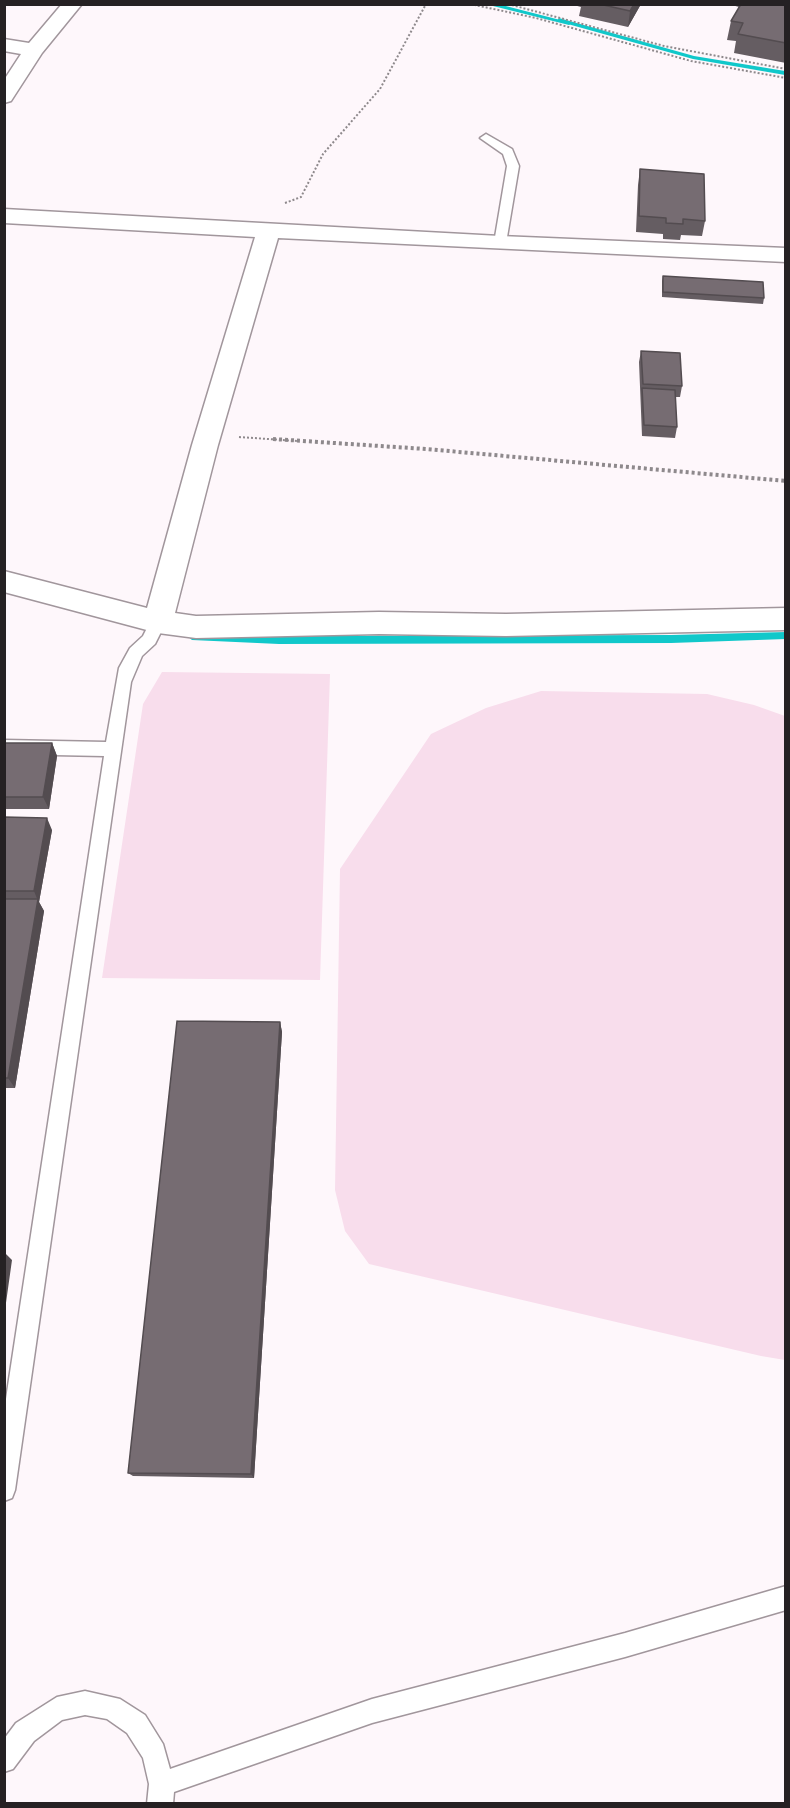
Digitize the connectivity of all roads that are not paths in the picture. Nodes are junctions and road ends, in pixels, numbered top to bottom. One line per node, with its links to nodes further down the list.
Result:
1 (73, 4): 3 (street)
2 (4, 45): 3 (street)
3 (34, 50): 4 (street)
4 (4, 97)
5 (486, 138): 8 (lane)
6 (4, 216): 7 (street)
7 (258, 230): 8 (street); 12 (street)
8 (500, 243): 9 (street)
9 (786, 255)
10 (4, 581): 12 (street)
11 (786, 619): 12 (street)
12 (158, 622): 14 (lane)
13 (4, 747): 14 (lane)
14 (113, 748): 15 (lane)
15 (4, 1490)
16 (786, 1598): 18 (lane)
17 (4, 1760): 18 (lane)
18 (161, 1793)

